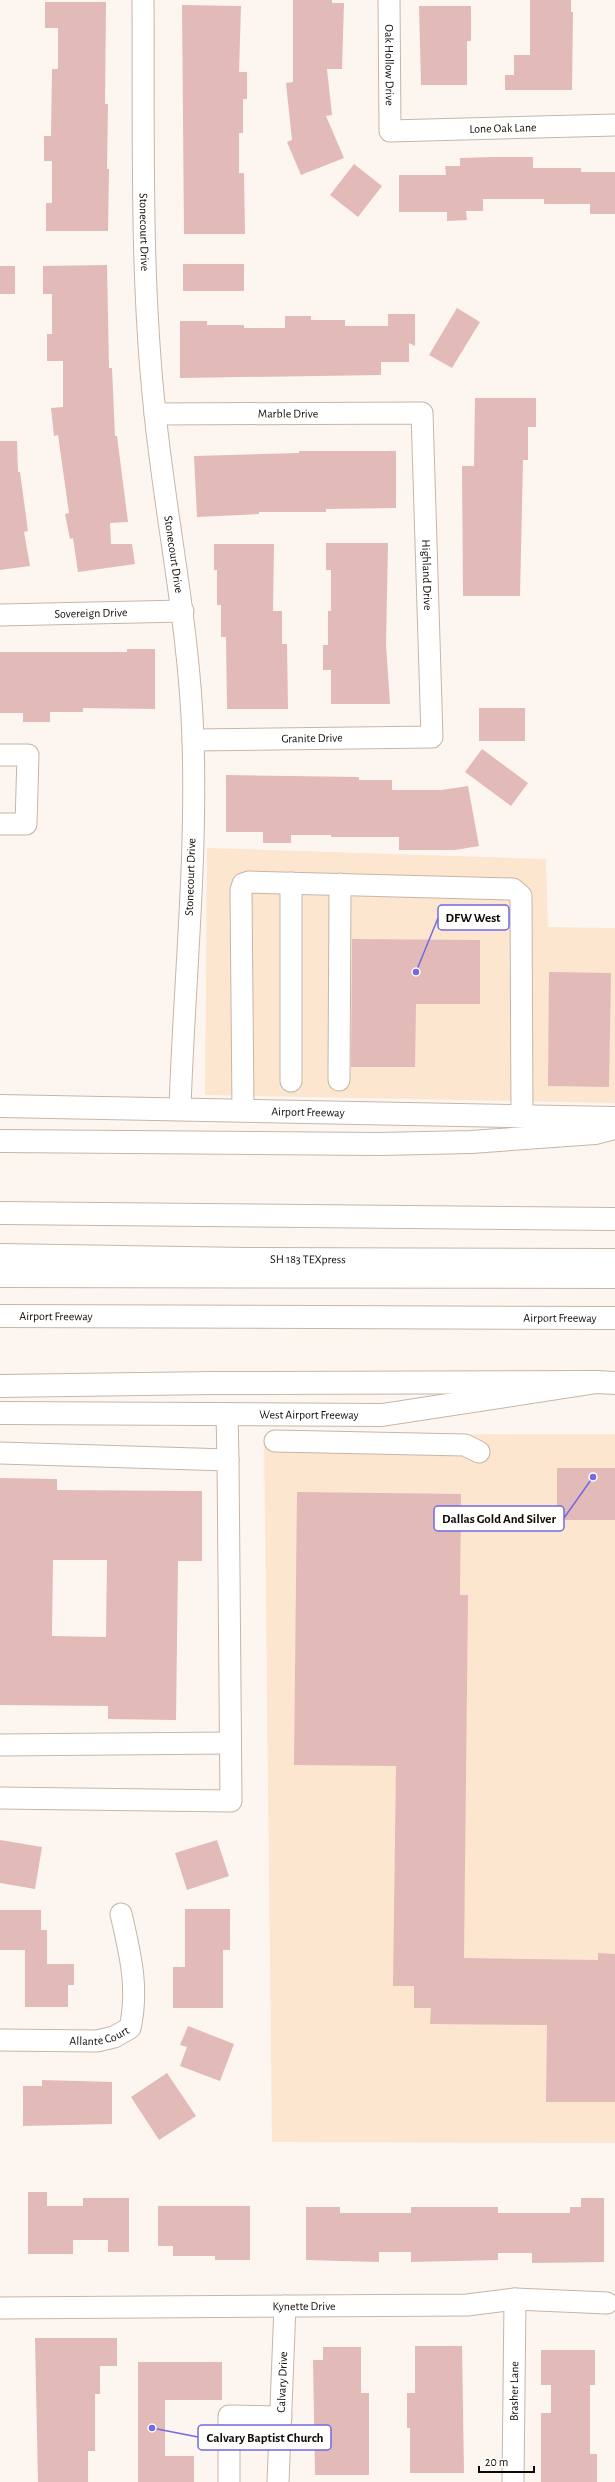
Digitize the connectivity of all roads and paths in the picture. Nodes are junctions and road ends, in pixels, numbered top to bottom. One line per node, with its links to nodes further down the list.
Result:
1 (143, 0): 6 (street, Stonecourt Drive)
2 (389, 0): 4 (street, Oak Hollow Drive)
3 (615, 125): 4 (street, Lone Oak Lane)
4 (390, 131)
5 (422, 413): 6 (street, Marble Drive); 9 (street, Highland Drive)
6 (155, 414): 7 (street, Stonecourt Drive)
7 (183, 611): 8 (street, Sovereign Drive); 10 (street, Stonecourt Drive)
8 (0, 615)
9 (432, 737): 10 (street, Granite Drive)
10 (193, 740): 18 (street, Stonecourt Drive)
11 (0, 755): 12 (street)
12 (0, 824)
13 (291, 883): 14 (street); 16 (street); 19 (street)
14 (340, 884): 15 (street); 20 (street)
15 (339, 1080)
16 (291, 1081)
17 (0, 1106): 18 (main road, Airport Freeway)
18 (180, 1108): 19 (main road, Airport Freeway)
19 (243, 1110): 20 (main road, Airport Freeway)
20 (522, 1116): 21 (main road, Airport Freeway)
21 (615, 1118)
22 (615, 1128): 23 (main road)
23 (0, 1142)
24 (0, 1213): 25 (main road)
25 (615, 1219)
26 (0, 1255): 27 (main road, SH 183 TEXpress)
27 (615, 1260)
28 (0, 1276): 29 (main road, SH 183 TEXpress)
29 (615, 1277)
30 (0, 1316): 31 (main road, Airport Freeway)
31 (615, 1318)
32 (0, 1379): 34 (main road)
33 (606, 1382): 34 (main road); 37 (main road, West Airport Freeway)
34 (213, 1383): 35 (main road)
35 (0, 1386)
36 (0, 1413): 37 (main road, West Airport Freeway)
37 (227, 1414): 41 (street)
38 (275, 1441): 40 (street)
39 (0, 1452): 41 (street)
40 (479, 1452)
41 (228, 1460): 42 (street)
42 (229, 1743): 43 (street); 44 (street)
43 (0, 1745)
44 (0, 1798)
45 (121, 1914): 46 (street, Allante Court)
46 (0, 2040)
47 (515, 2300): 48 (street, Kynette Drive); 49 (street, Kynette Drive); 54 (street, Brasher Lane)
48 (607, 2302)
49 (285, 2306): 50 (street, Kynette Drive); 51 (street, Calvary Drive)
50 (0, 2308)
51 (281, 2417): 52 (street); 53 (street, Calvary Drive)
52 (229, 2482)
53 (278, 2482)
54 (513, 2482)

